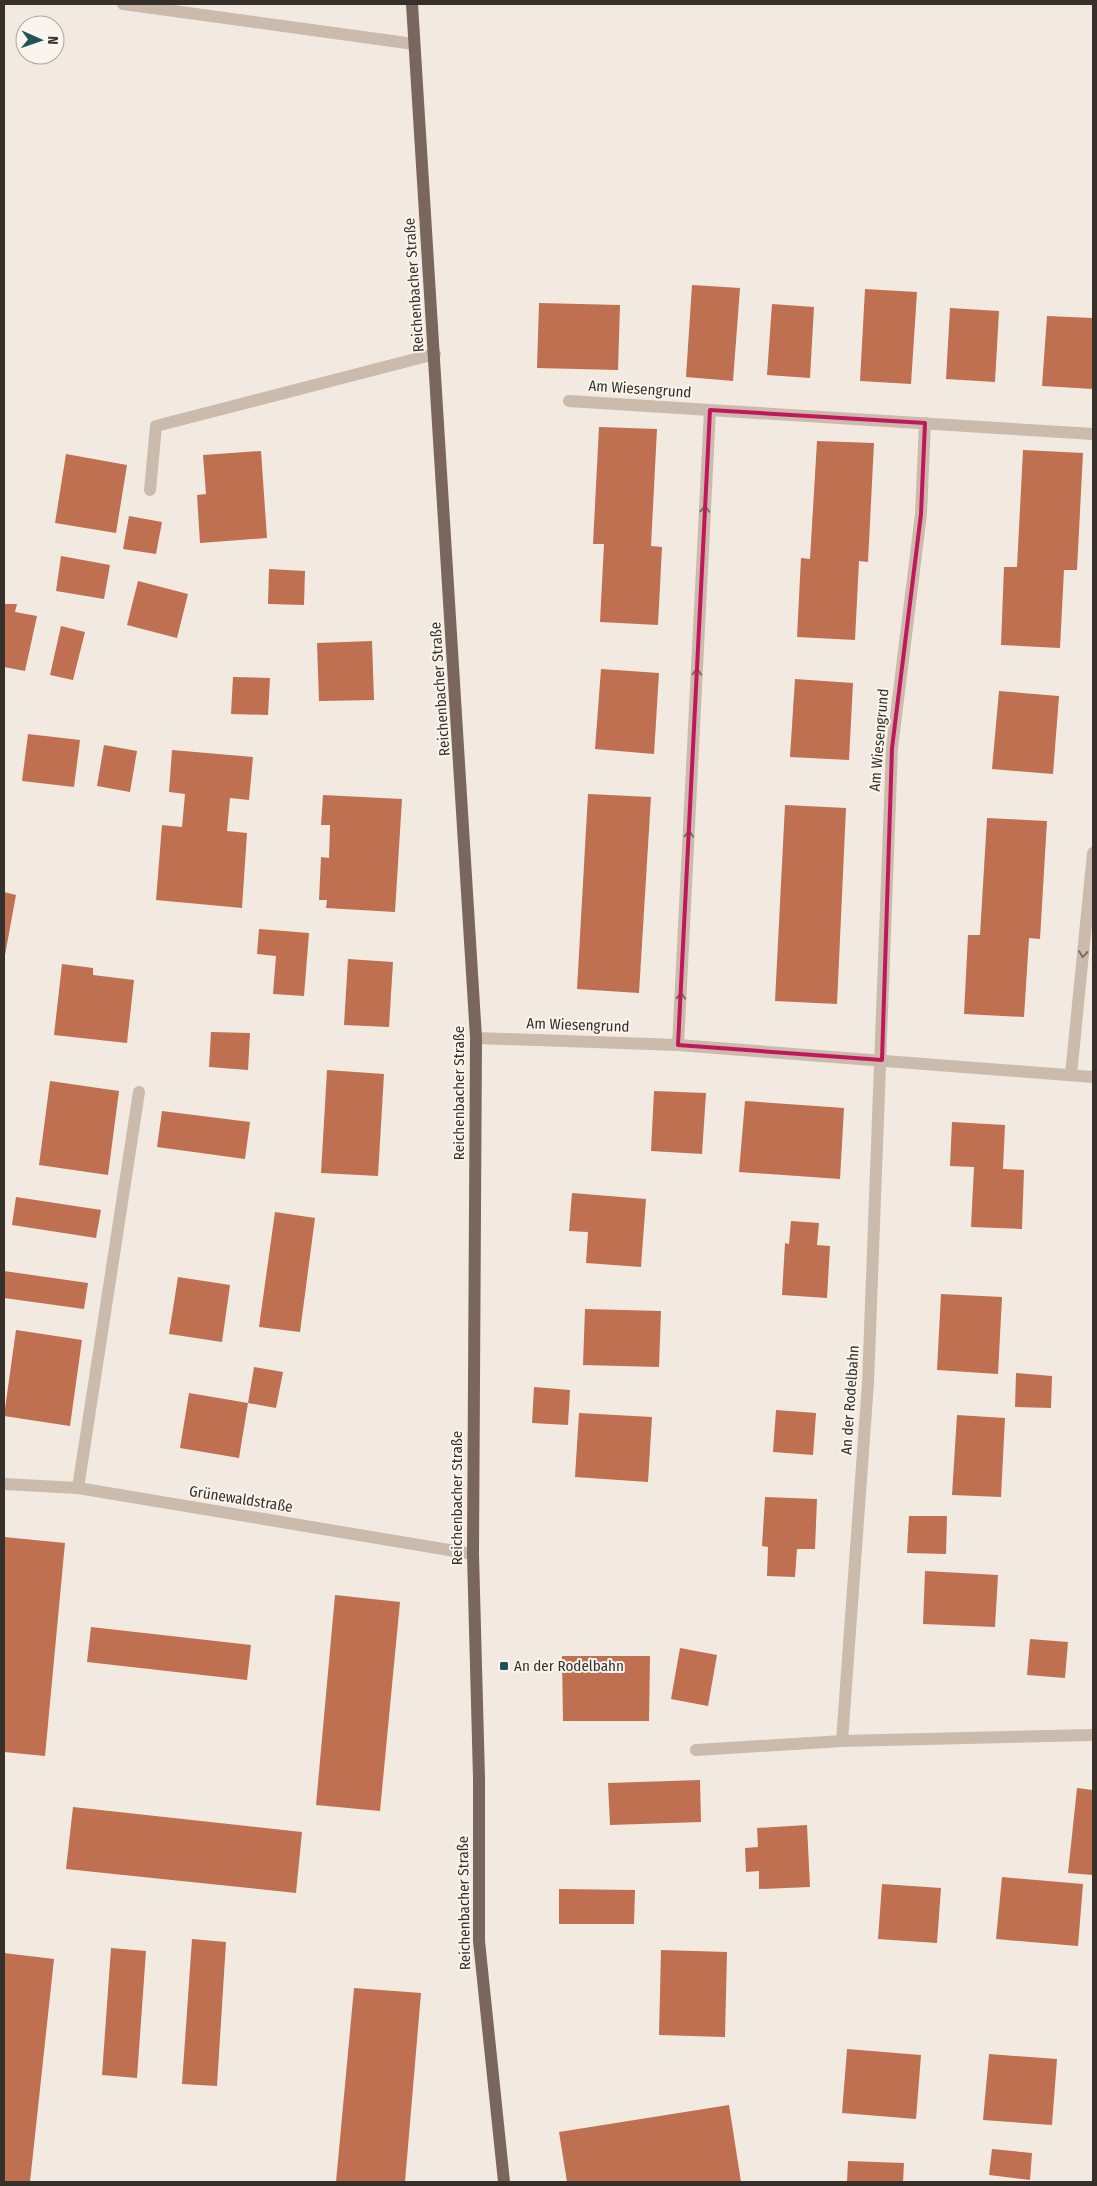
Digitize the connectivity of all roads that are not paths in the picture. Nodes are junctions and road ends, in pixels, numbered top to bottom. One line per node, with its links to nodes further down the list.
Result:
1 (124, 4): 3 (street)
2 (412, 4): 3 (main road, Reichenbacher Straße)
3 (414, 44): 4 (main road, Reichenbacher Straße)
4 (435, 354): 9 (street); 11 (main road, Reichenbacher Straße)
5 (569, 401): 6 (street, Am Wiesengrund)
6 (710, 410): 7 (street, Am Wiesengrund); 12 (street, Am Wiesengrund, one-way to 6)
7 (925, 424): 8 (street, Am Wiesengrund); 13 (street, Am Wiesengrund)
8 (1093, 434)
9 (150, 490)
10 (1093, 853): 14 (street, one-way to 14)
11 (476, 1038): 12 (street, Am Wiesengrund); 19 (main road, Reichenbacher Straße)
12 (678, 1045): 13 (street, Am Wiesengrund)
13 (882, 1060): 14 (street, Am Wiesengrund); 21 (street, An der Rodelbahn)
14 (1072, 1075): 15 (street, Am Wiesengrund)
15 (1093, 1077)
16 (139, 1092): 18 (street)
17 (4, 1484): 18 (street, Grünewaldstraße)
18 (78, 1488): 19 (street, Grünewaldstraße)
19 (472, 1554): 23 (main road, Reichenbacher Straße)
20 (1093, 1735): 21 (street)
21 (842, 1742): 22 (street)
22 (696, 1750)
23 (504, 2182)

